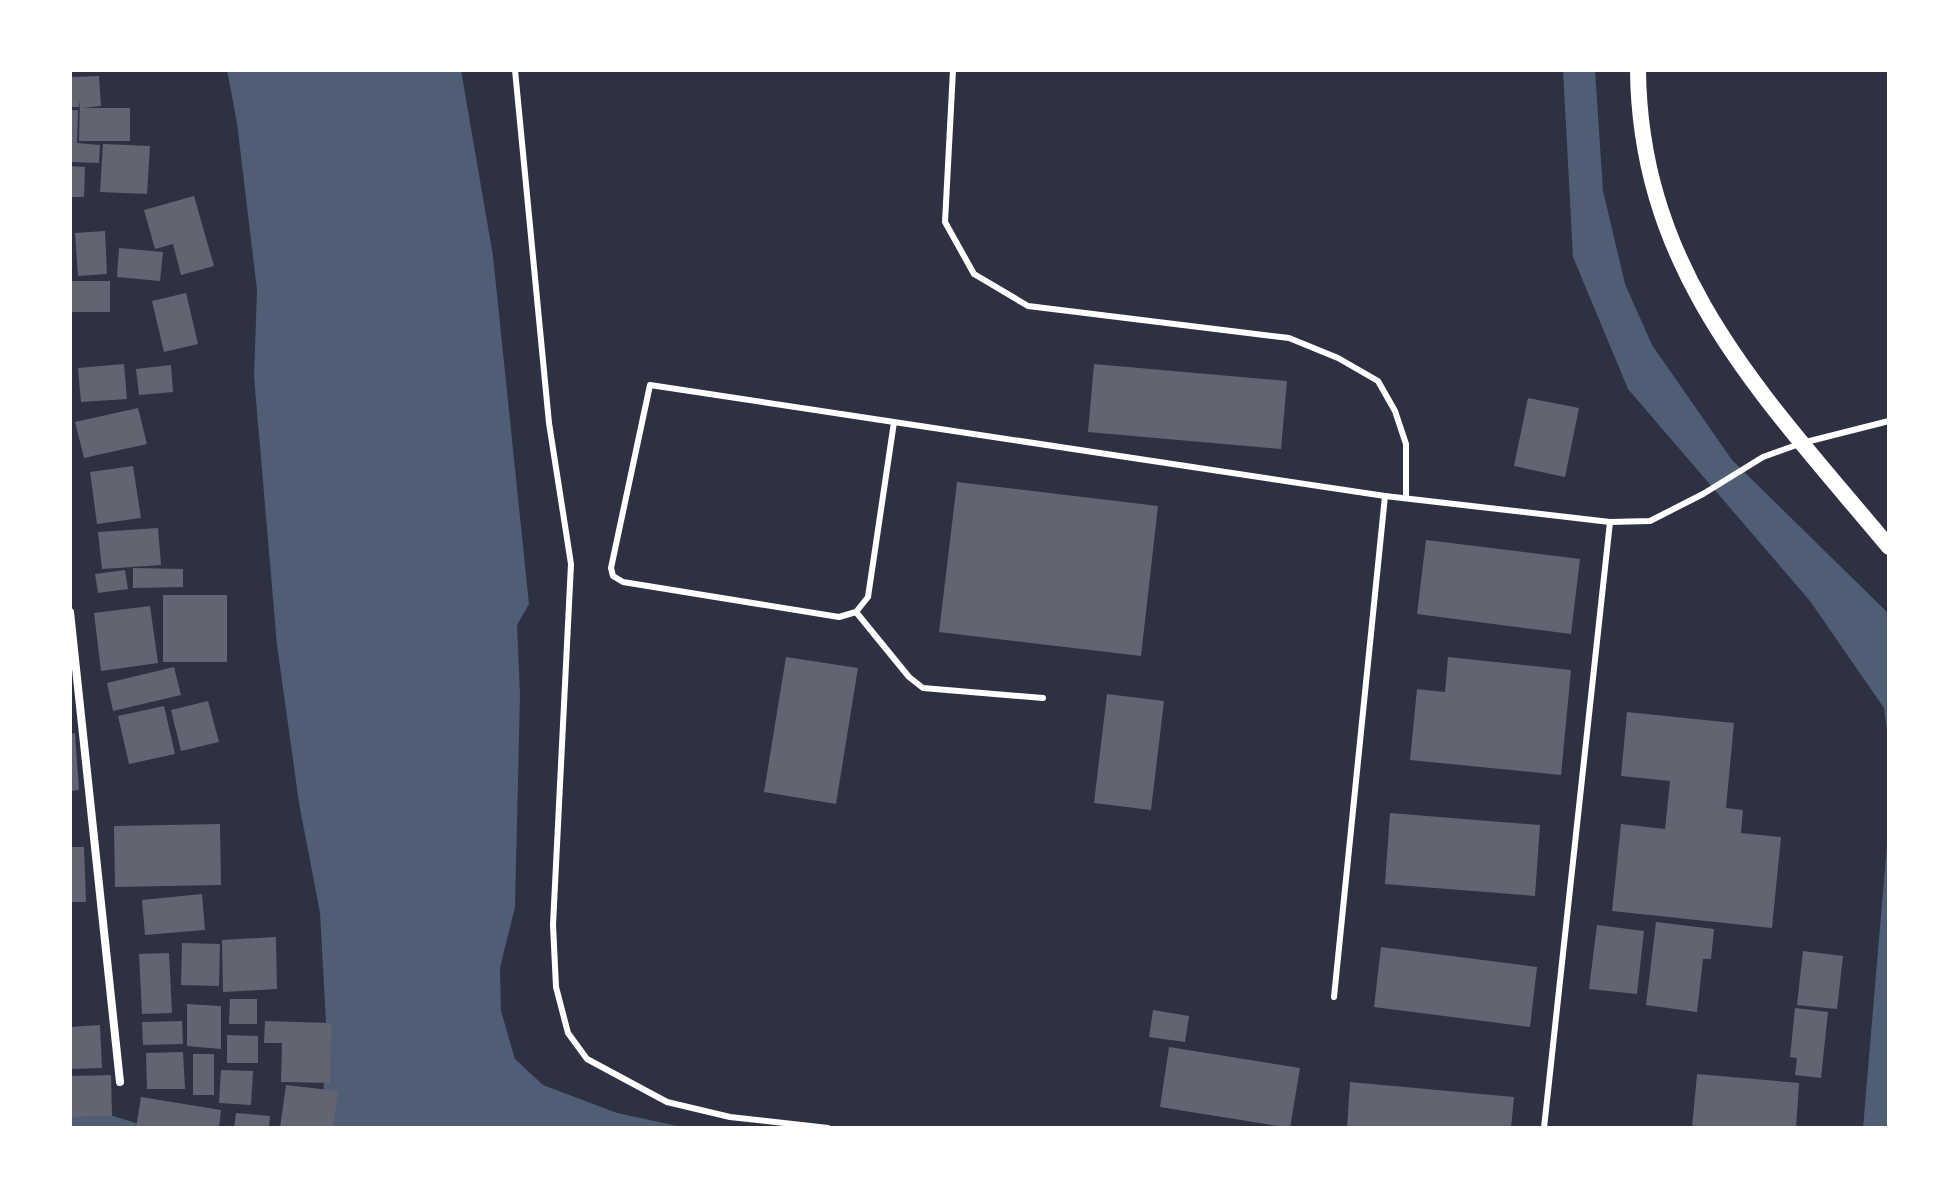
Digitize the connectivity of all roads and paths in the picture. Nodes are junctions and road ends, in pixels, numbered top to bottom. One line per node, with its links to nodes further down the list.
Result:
1 (515, 70): 16 (lane)
2 (953, 70): 8 (lane)
3 (1638, 70): 6 (main road)
4 (1889, 421): 6 (lane)
5 (894, 422): 7 (lane); 12 (lane); 12 (lane)
6 (1802, 443): 9 (lane); 10 (main road)
7 (1385, 496): 8 (lane); 14 (lane)
8 (1406, 497): 9 (lane)
9 (1610, 522): 17 (lane)
10 (1889, 547)
11 (70, 612): 15 (street)
12 (856, 612): 13 (lane)
13 (1043, 698)
14 (1334, 997)
15 (120, 1082)
16 (828, 1128)
17 (1544, 1128)

